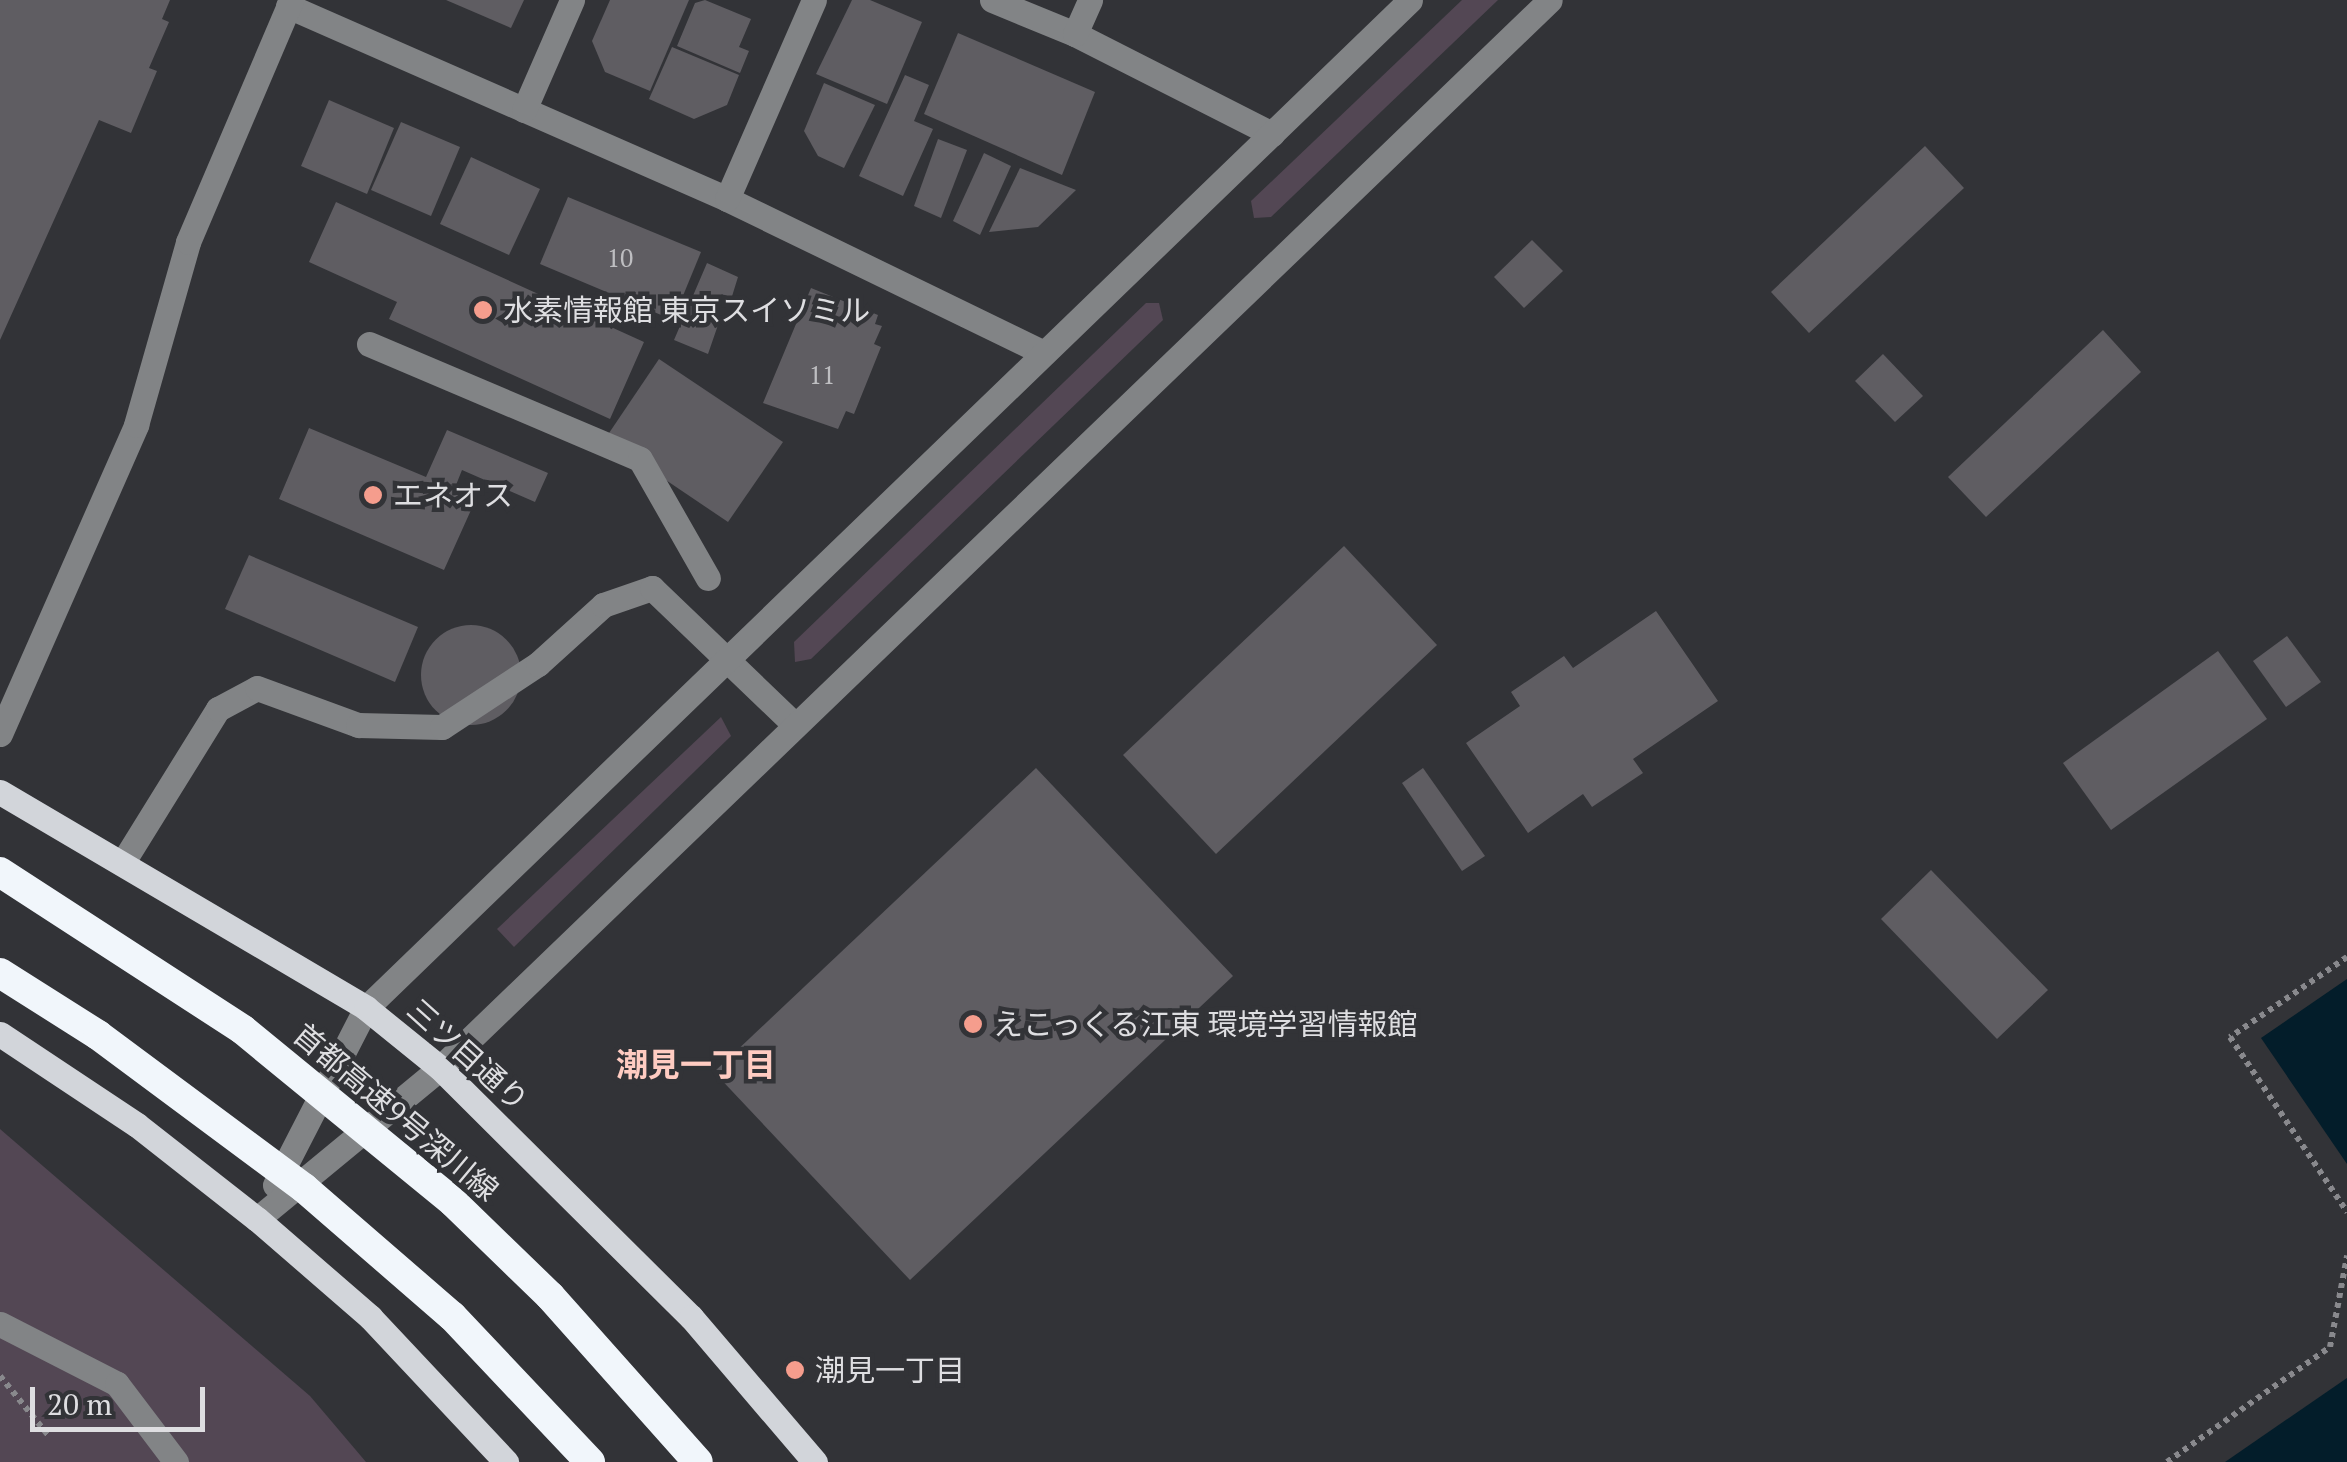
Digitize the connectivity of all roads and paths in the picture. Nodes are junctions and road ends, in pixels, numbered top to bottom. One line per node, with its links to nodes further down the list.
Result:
1 (572, 0): 9 (street)
2 (814, 0): 11 (street)
3 (992, 0): 8 (street)
4 (1090, 0): 8 (street)
5 (1410, 0): 10 (street)
6 (1550, 0): 16 (street)
7 (289, 3): 9 (street); 17 (street)
8 (1075, 34): 10 (street)
9 (524, 110): 11 (street)
10 (1272, 134): 13 (street)
11 (727, 199): 13 (street)
12 (369, 344): 14 (street)
13 (1042, 352): 15 (street)
14 (708, 578)
15 (726, 659): 16 (street); 19 (street); 23 (street)
16 (796, 725): 25 (street)
17 (0, 734)
18 (0, 792): 19 (main road, 三ツ目通り)
19 (123, 862): 23 (main road, 三ツ目通り)
20 (0, 872): 35 (highway, 首都高速9号深川線, bridge)
21 (2347, 956): 26 (path)
22 (0, 973): 34 (highway, bridge)
23 (366, 1008): 25 (main road, 三ツ目通り); 27 (street)
24 (0, 1034): 27 (main road)
25 (440, 1068): 27 (street); 36 (main road, 三ツ目通り)
26 (2347, 1212)
27 (257, 1219): 33 (main road)
28 (2347, 1256): 37 (path)
29 (0, 1324): 32 (street)
30 (0, 1376): 31 (path)
31 (48, 1435)
32 (176, 1462)
33 (506, 1462)
34 (590, 1462)
35 (698, 1462)
36 (815, 1462)
37 (2167, 1462)

